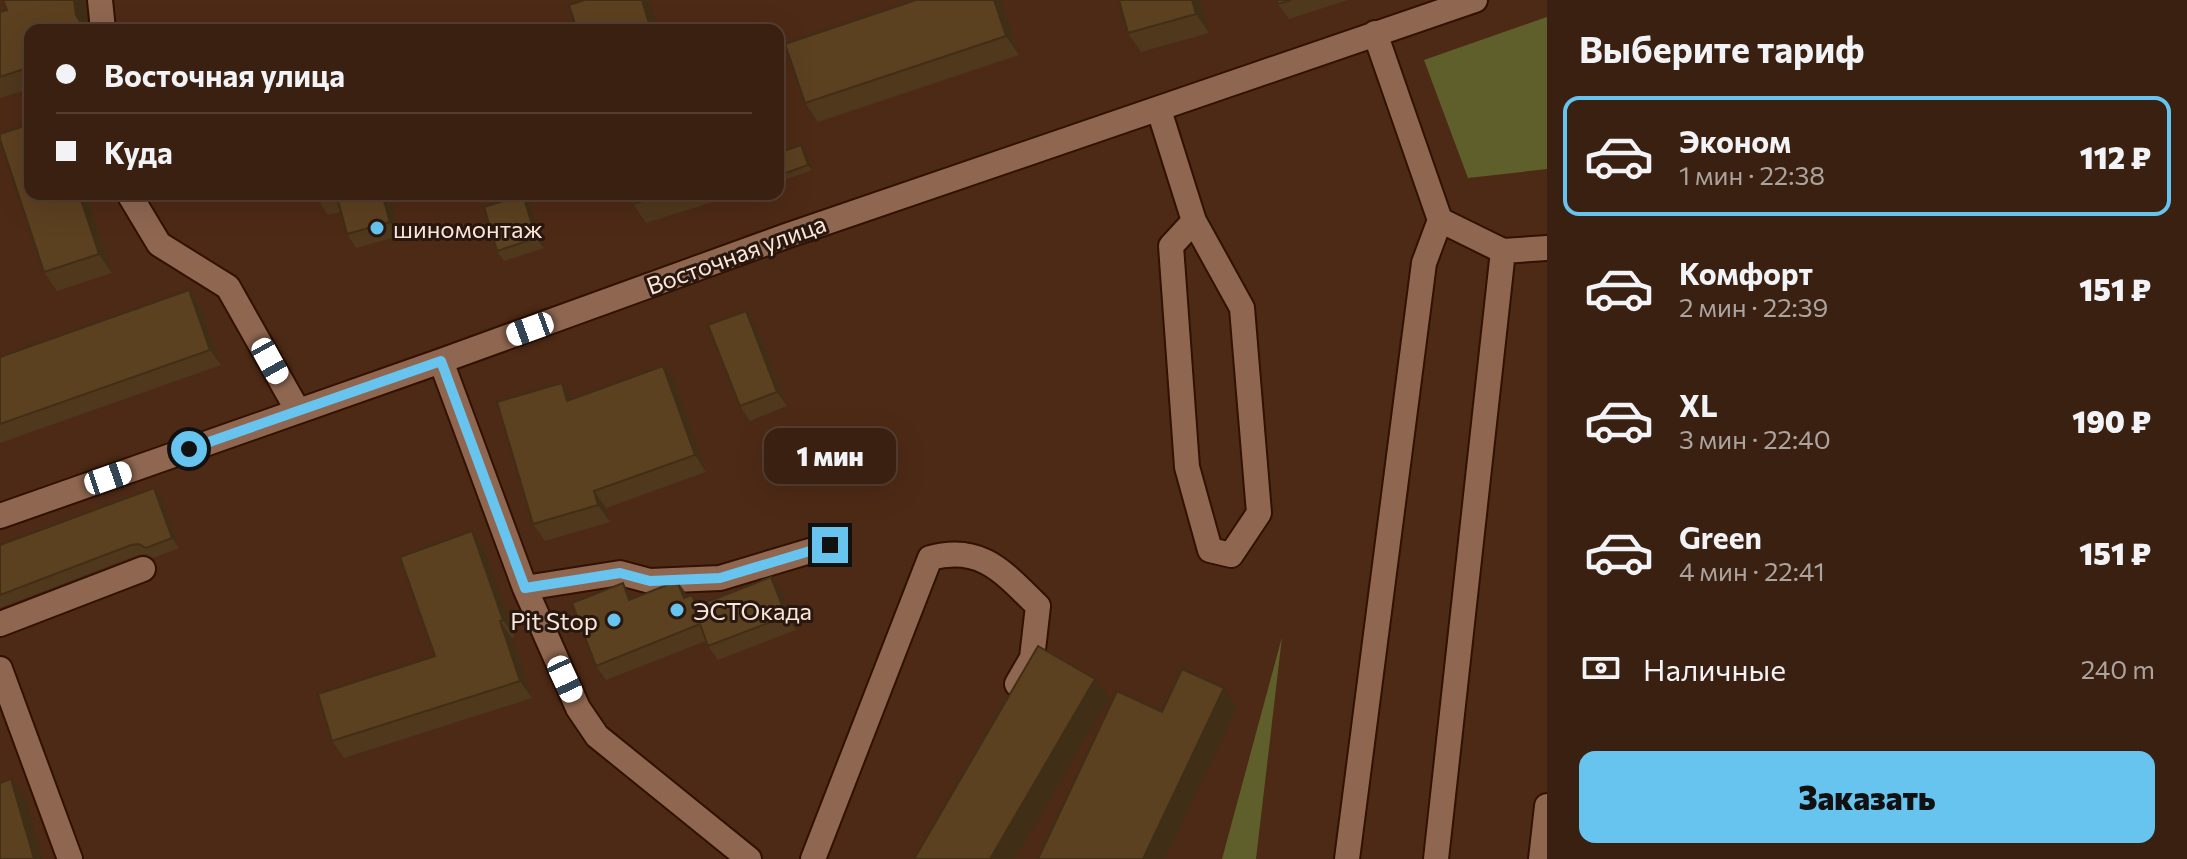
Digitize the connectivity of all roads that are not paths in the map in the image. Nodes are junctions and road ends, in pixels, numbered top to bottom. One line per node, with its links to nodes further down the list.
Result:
1 (100, 0): 3 (street)
2 (1475, 0): 4 (street, Восточная улица)
3 (102, 24)
4 (1375, 33): 5 (street, Восточная улица); 7 (street)
5 (1159, 110): 8 (street); 11 (street, Восточная улица)
6 (133, 200): 12 (street)
7 (1440, 220): 10 (street); 24 (street)
8 (1194, 221): 8 (street)
9 (1547, 248): 10 (street)
10 (1503, 251): 25 (street)
11 (441, 361): 12 (street, Восточная улица); 16 (street)
12 (298, 411): 13 (street, Восточная улица)
13 (0, 516)
14 (830, 545): 16 (street)
15 (143, 569): 17 (street)
16 (525, 588): 22 (street)
17 (0, 624)
18 (0, 669): 21 (street)
19 (1009, 698): 23 (street)
20 (1547, 806): 26 (street)
21 (70, 859)
22 (749, 859)
23 (813, 859)
24 (1347, 859)
25 (1436, 859)
26 (1541, 859)

